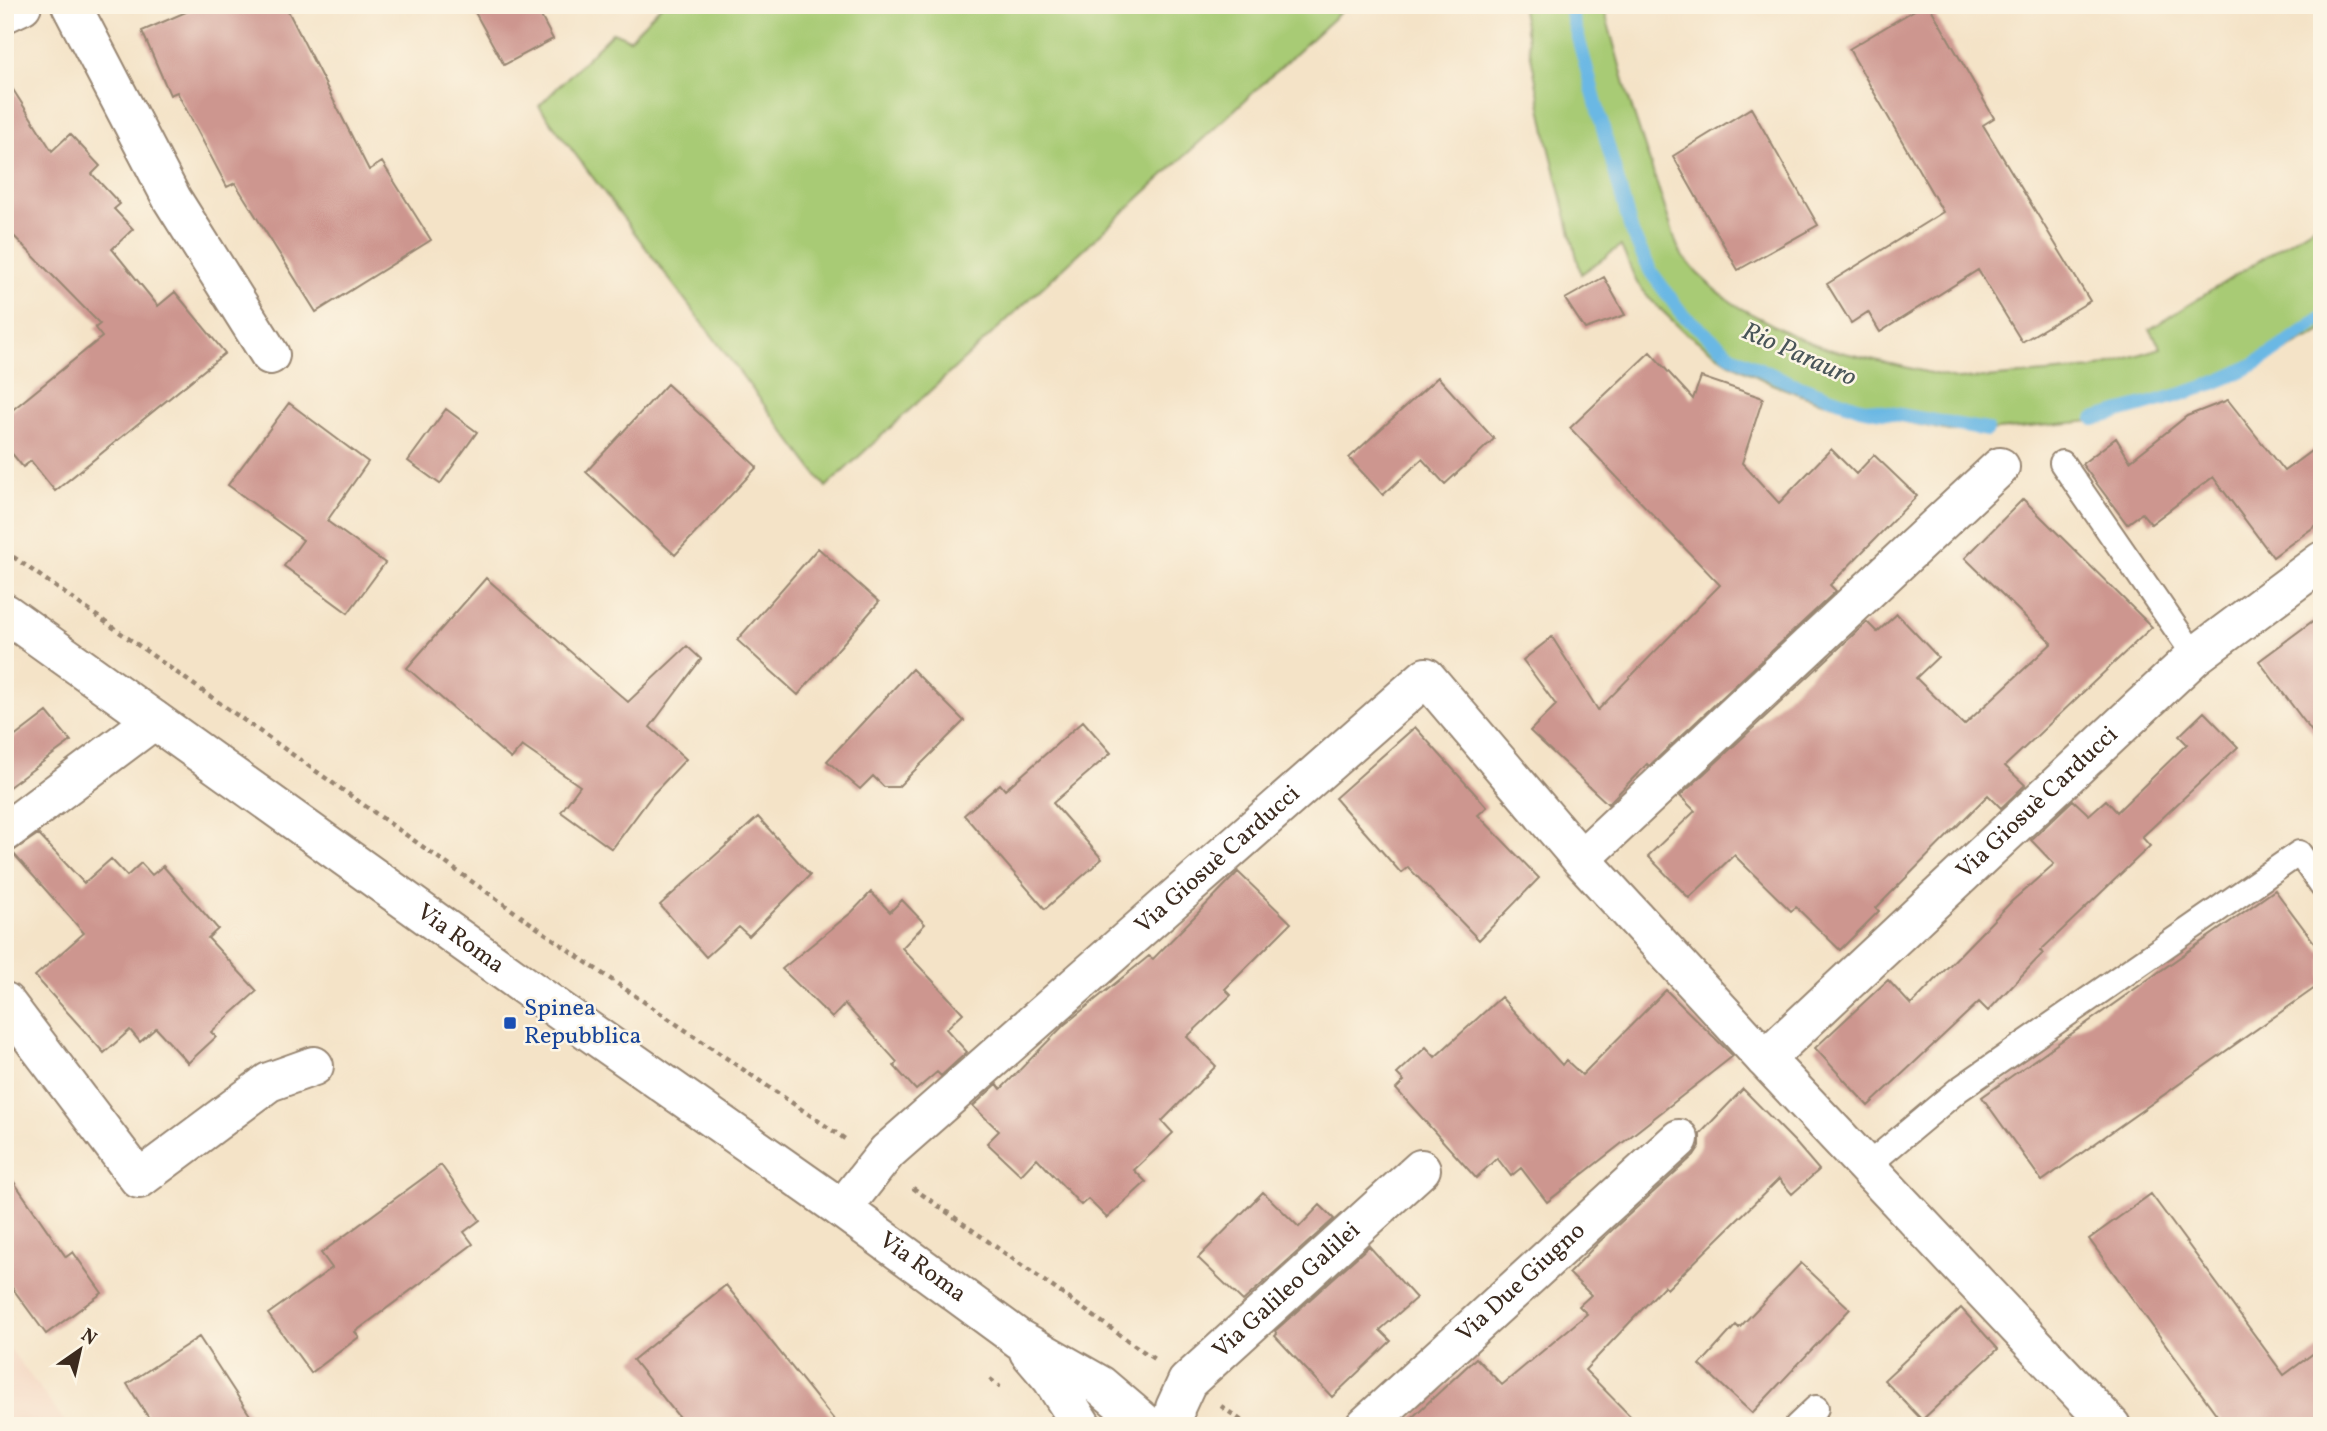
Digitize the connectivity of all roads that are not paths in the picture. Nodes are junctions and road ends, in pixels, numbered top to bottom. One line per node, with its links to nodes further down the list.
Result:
1 (22, 5): 3 (street)
2 (71, 5): 4 (street)
3 (5, 13)
4 (270, 355)
5 (2062, 463): 9 (lane)
6 (2000, 467): 12 (street)
7 (2322, 561): 9 (street, Via Giosuè Carducci)
8 (5, 612): 10 (street, Via Roma)
9 (2195, 656): 15 (street, Via Giosuè Carducci)
10 (154, 720): 11 (street); 20 (street, Via Roma)
11 (5, 832)
12 (1581, 859): 15 (street, Via Giosuè Carducci); 20 (street, Via Giosuè Carducci)
13 (2322, 886): 18 (lane)
14 (5, 1002): 16 (street)
15 (1765, 1059): 18 (street, Via Giosuè Carducci)
16 (314, 1066)
17 (1679, 1139): 26 (street, Via Due Giugno)
18 (1866, 1167): 28 (street, Via Giosuè Carducci)
19 (1421, 1169): 25 (street, Via Galileo Galilei)
20 (842, 1209): 21 (street, Via Roma)
21 (1019, 1339): 23 (street, Via Roma); 24 (street, Via Roma)
22 (1816, 1408): 27 (lane)
23 (1082, 1426)
24 (1148, 1426)
25 (1174, 1426)
26 (1365, 1426)
27 (1797, 1426)
28 (2111, 1426)

